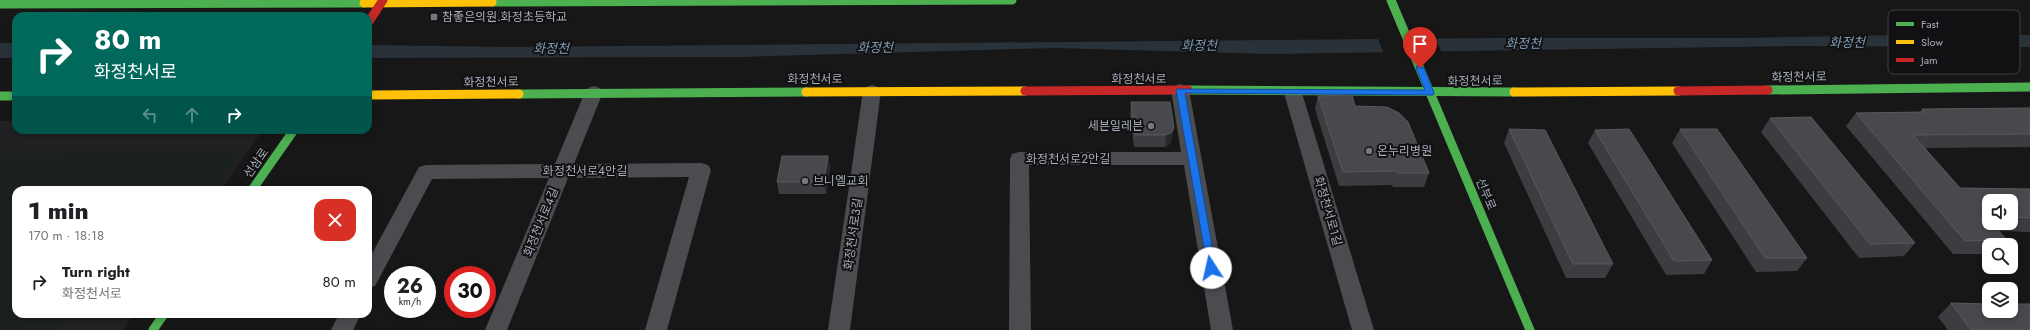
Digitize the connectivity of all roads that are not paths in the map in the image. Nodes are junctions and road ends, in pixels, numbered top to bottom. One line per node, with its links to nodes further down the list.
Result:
1 (887, 0): 2 (street); 5 (street)
2 (1012, 0)
3 (1392, 0): 14 (street, 선부로)
4 (383, 1): 5 (street); 6 (street); 8 (street)
5 (629, 1)
6 (129, 2): 7 (street)
7 (0, 4)
8 (372, 17)
9 (2030, 87): 14 (street, 화정천서로)
10 (1180, 90): 11 (street, 화정천서로); 13 (street, 화정천서로); 19 (street)
11 (872, 91): 12 (street, 화정천서로); 29 (street, 화정천서로3길)
12 (594, 92): 17 (street, 화정천서로); 20 (street, 화정천서로4길)
13 (1293, 93): 14 (street, 화정천서로); 32 (street, 화정천서로1길)
14 (1430, 93): 33 (street, 선부로)
15 (0, 96): 16 (street)
16 (12, 96)
17 (372, 96)
18 (291, 134): 21 (street, 선삼로)
19 (1192, 158): 30 (street, 화정천서로2안길); 31 (street)
20 (562, 171): 22 (street, 화정천서로4안길); 27 (street, 화정천서로4길); 28 (street, 화정천서로4안길)
21 (255, 186)
22 (372, 273)
23 (161, 318): 25 (street)
24 (348, 318): 26 (street)
25 (153, 330)
26 (342, 330)
27 (496, 330)
28 (656, 330)
29 (839, 330)
30 (1020, 330)
31 (1222, 330)
32 (1363, 330)
33 (1530, 330)

